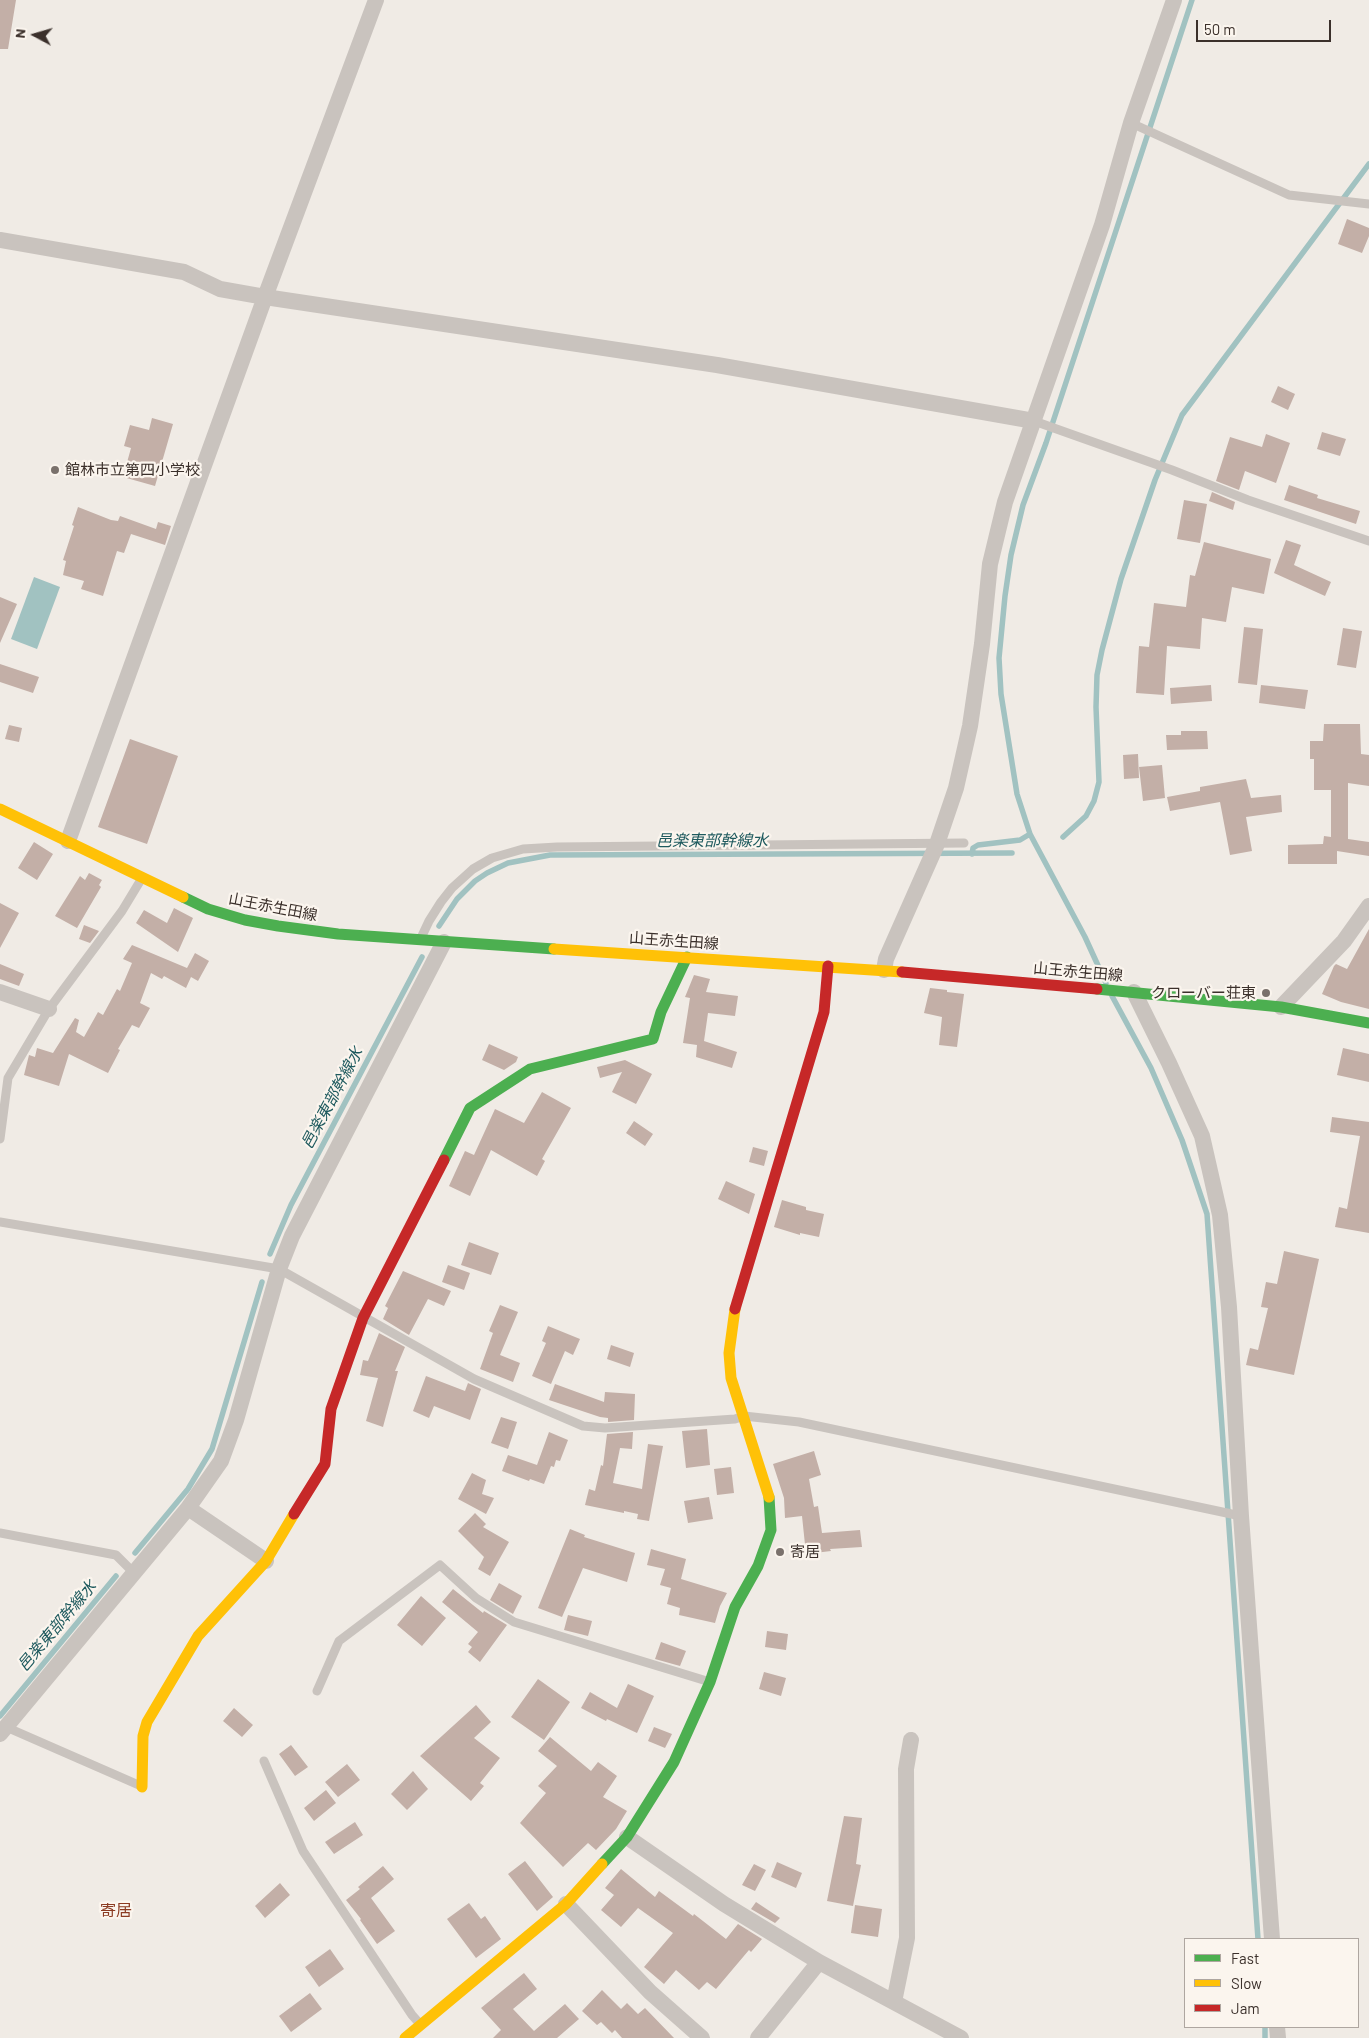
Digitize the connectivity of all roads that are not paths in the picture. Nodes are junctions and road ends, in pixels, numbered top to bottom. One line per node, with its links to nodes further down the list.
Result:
1 (376, 0): 6 (street)
2 (1174, 0): 3 (street)
3 (1131, 123): 4 (lane); 7 (street)
4 (1369, 204)
5 (0, 240): 6 (street)
6 (265, 297): 7 (street); 10 (street)
7 (1034, 422): 8 (lane); 12 (street)
8 (1369, 541)
9 (0, 809): 10 (street, 山王赤生田線)
10 (68, 841): 13 (street, 山王赤生田線)
11 (964, 843): 12 (lane)
12 (937, 845): 15 (lane); 19 (street)
13 (142, 878): 15 (street, 山王赤生田線); 23 (lane)
14 (1369, 906): 22 (street)
15 (420, 940): 16 (street, 山王赤生田線)
16 (444, 942): 17 (street, 山王赤生田線); 27 (street)
17 (687, 957): 18 (street, 山王赤生田線); 28 (street)
18 (828, 966): 19 (street, 山王赤生田線); 29 (street)
19 (884, 970): 21 (street, 山王赤生田線)
20 (0, 992): 23 (street)
21 (1134, 992): 22 (street, 山王赤生田線); 31 (street)
22 (1281, 1007): 24 (street, 山王赤生田線)
23 (49, 1009): 25 (lane)
24 (1369, 1023)
25 (0, 1140)
26 (0, 1222): 27 (lane)
27 (279, 1269): 28 (lane); 30 (street)
28 (363, 1318): 29 (lane); 33 (street)
29 (744, 1416): 31 (lane); 35 (street)
30 (188, 1508): 33 (street); 34 (street)
31 (1241, 1516): 43 (street)
32 (0, 1533): 34 (lane)
33 (266, 1561): 40 (street)
34 (134, 1573): 37 (street)
35 (710, 1682): 36 (lane); 41 (street)
36 (316, 1692)
37 (3, 1730): 40 (lane)
38 (911, 1740): 45 (street)
39 (264, 1761): 46 (lane)
40 (147, 1789)
41 (627, 1837): 42 (street); 44 (street)
42 (566, 1904): 46 (street); 48 (street)
43 (1272, 1938)
44 (819, 1962): 45 (street); 49 (street)
45 (894, 2002): 50 (street)
46 (420, 2025): 47 (street)
47 (404, 2038)
48 (702, 2038)
49 (758, 2038)
50 (961, 2038)

